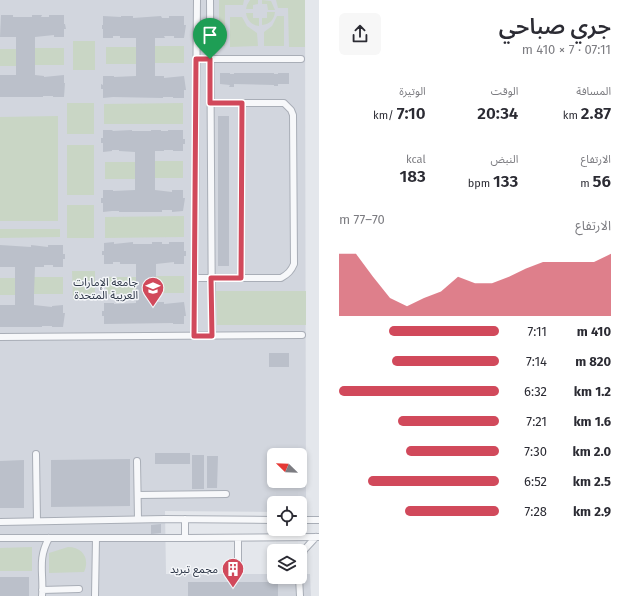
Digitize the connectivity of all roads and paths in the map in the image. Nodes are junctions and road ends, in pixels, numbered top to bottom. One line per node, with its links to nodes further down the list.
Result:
1 (197, 0): 3 (lane)
2 (210, 0): 4 (lane)
3 (196, 59): 4 (lane); 8 (lane)
4 (210, 59): 5 (lane); 6 (lane)
5 (301, 59)
6 (210, 103): 7 (lane); 9 (lane)
7 (242, 103): 10 (lane); 10 (lane)
8 (195, 278): 9 (lane); 12 (lane)
9 (211, 278): 10 (lane); 13 (lane)
10 (241, 278)
11 (302, 335): 13 (lane)
12 (194, 336): 13 (lane); 14 (lane)
13 (212, 336)
14 (0, 337)
15 (36, 454): 24 (lane)
16 (137, 461): 17 (lane)
17 (138, 494): 18 (lane); 20 (lane)
18 (226, 494)
19 (186, 519): 20 (lane); 21 (lane); 30 (lane)
20 (138, 520): 24 (lane)
21 (267, 520)
22 (307, 520): 23 (lane)
23 (319, 520)
24 (37, 521): 25 (lane)
25 (0, 522)
26 (317, 537): 31 (lane); 32 (lane)
27 (0, 538): 28 (lane)
28 (49, 538): 29 (lane); 36 (lane)
29 (96, 538): 30 (lane); 37 (lane)
30 (185, 538): 31 (lane)
31 (238, 538): 33 (lane)
32 (307, 547)
33 (238, 565)
34 (299, 584): 38 (lane)
35 (79, 589): 36 (lane)
36 (42, 593)
37 (95, 596)
38 (300, 596)

